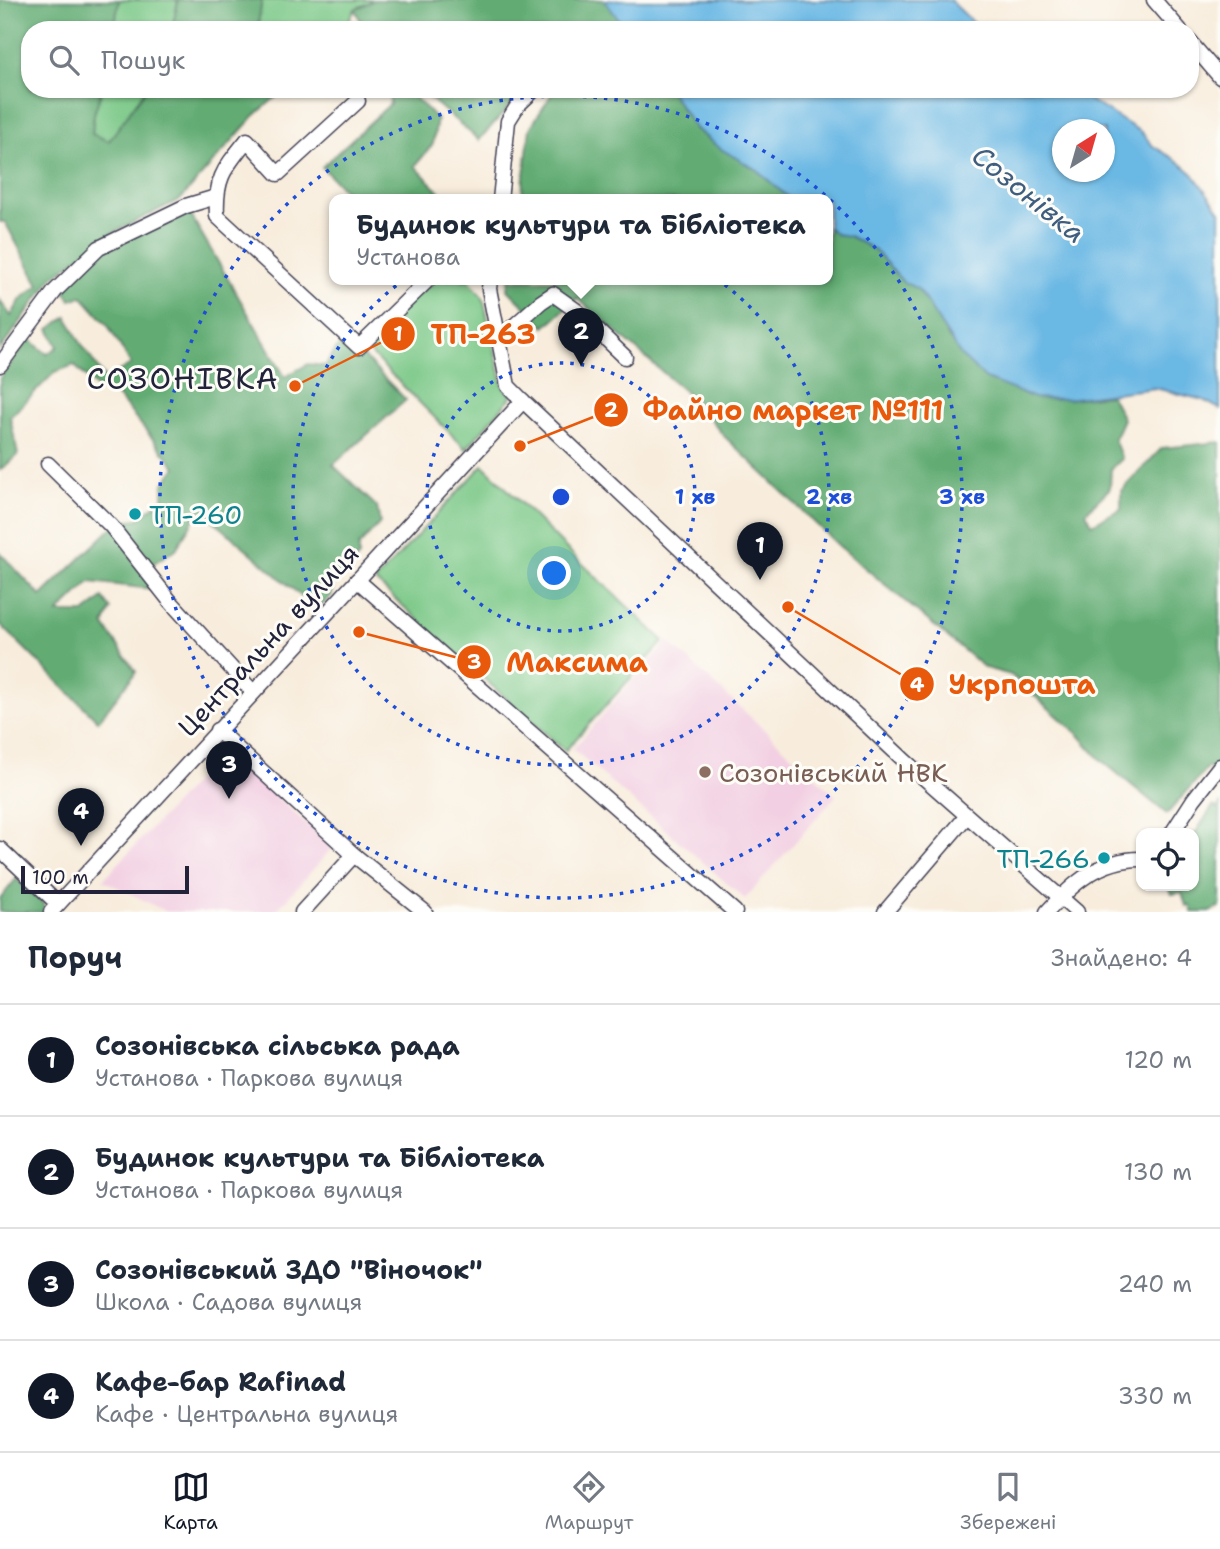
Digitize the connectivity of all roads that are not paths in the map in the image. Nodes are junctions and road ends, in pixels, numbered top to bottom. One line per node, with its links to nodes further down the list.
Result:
1 (1154, 0): 2 (street)
2 (1172, 21)
3 (1199, 52): 4 (street)
4 (1220, 77)
5 (525, 98): 7 (street)
6 (358, 101): 8 (street)
7 (501, 194)
8 (216, 197): 9 (street); 13 (street)
9 (423, 285)
10 (487, 285): 11 (street)
11 (498, 340): 12 (street); 14 (street)
12 (625, 357)
13 (0, 365)
14 (523, 401): 16 (street, Центральна вулиця); 20 (street)
15 (48, 464): 17 (street)
16 (357, 580): 17 (street, Центральна вулиця); 29 (street)
17 (253, 692): 18 (street, Центральна вулиця)
18 (217, 730): 23 (street); 26 (street, Центральна вулиця)
19 (1220, 766): 21 (street)
20 (966, 817): 25 (street); 30 (street)
21 (1175, 828)
22 (0, 849): 26 (street)
23 (354, 855): 27 (street); 28 (street)
24 (1136, 860): 25 (street)
25 (1060, 897): 31 (street); 32 (street)
26 (55, 908)
27 (302, 912)
28 (425, 912)
29 (735, 912)
30 (885, 912)
31 (1048, 912)
32 (1077, 912)

